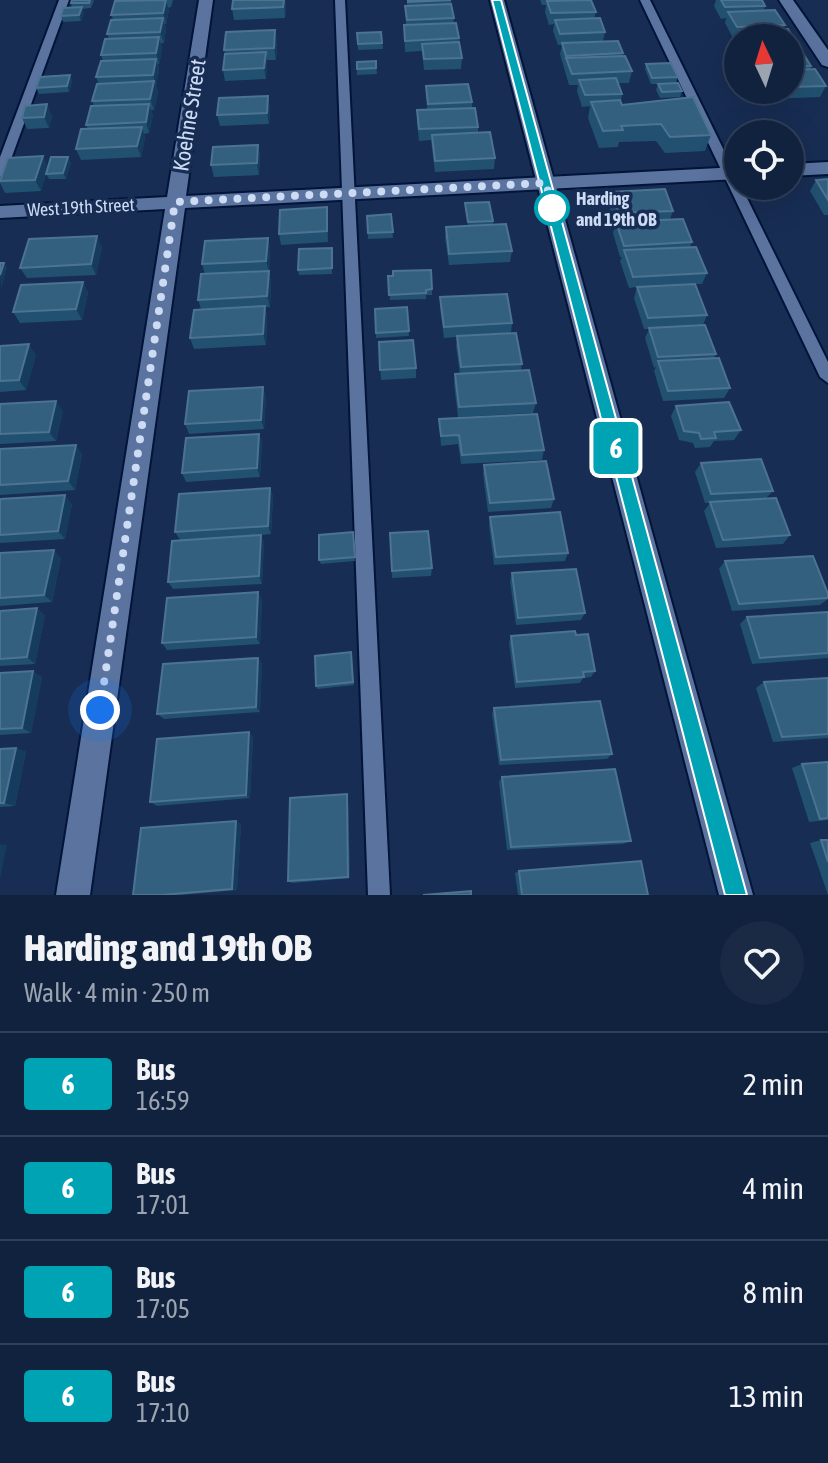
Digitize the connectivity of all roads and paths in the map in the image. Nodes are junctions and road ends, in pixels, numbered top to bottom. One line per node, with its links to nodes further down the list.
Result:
1 (64, 0): 11 (lane)
2 (206, 0): 16 (street, Koehne Street)
3 (340, 0): 14 (lane)
4 (497, 0): 13 (street)
5 (645, 0): 8 (lane)
6 (786, 0): 7 (street)
7 (828, 62)
8 (724, 154)
9 (828, 168): 10 (street)
10 (804, 169)
11 (0, 173)
12 (724, 174): 13 (street, West 19th Street)
13 (546, 183): 14 (street, West 19th Street); 21 (street)
14 (349, 193): 16 (street, West 19th Street); 20 (lane)
15 (746, 200): 18 (lane)
16 (175, 202): 17 (street, West 19th Street); 19 (street, Koehne Street)
17 (0, 212)
18 (828, 377)
19 (73, 895)
20 (379, 895)
21 (736, 895)

